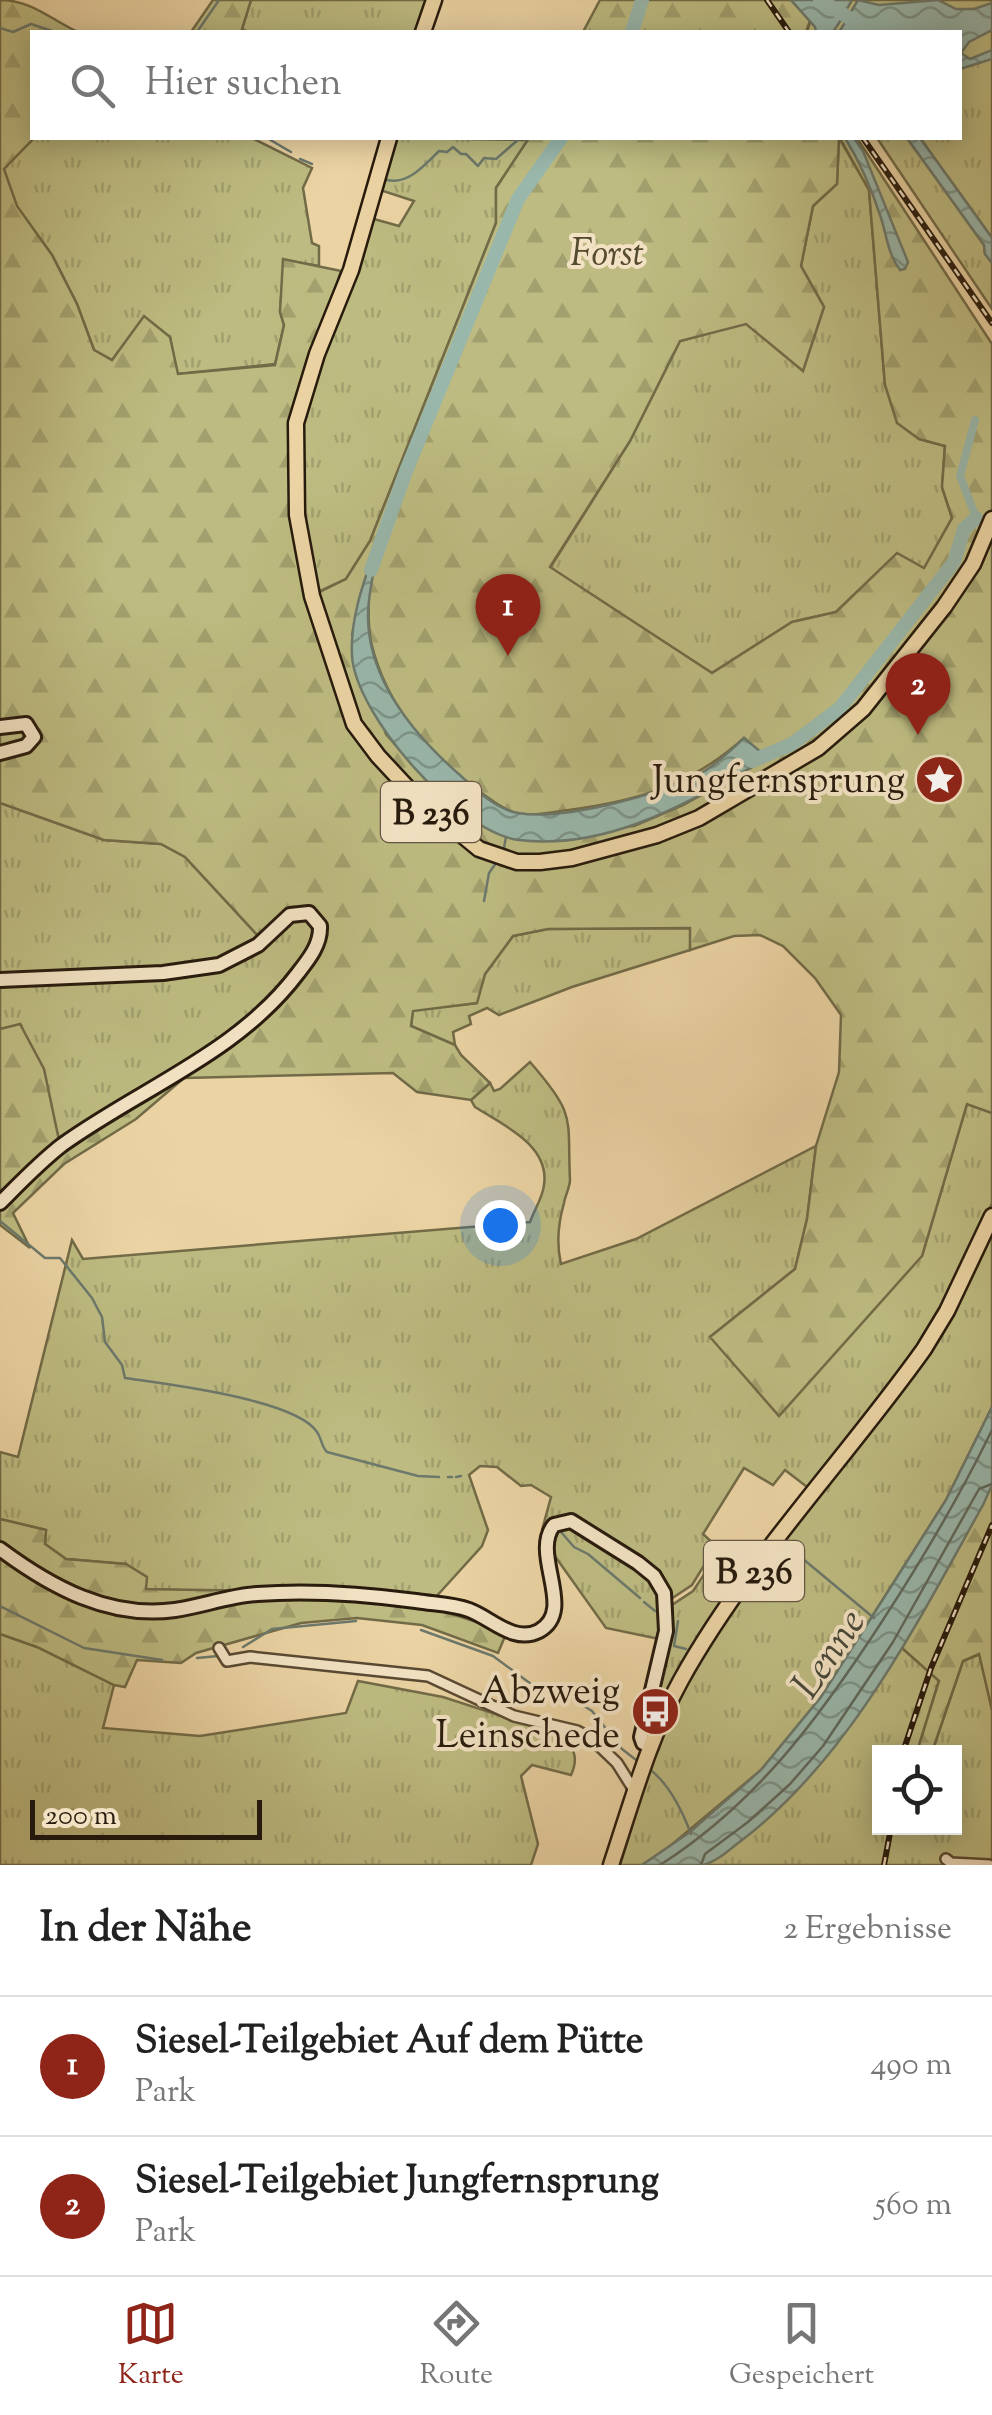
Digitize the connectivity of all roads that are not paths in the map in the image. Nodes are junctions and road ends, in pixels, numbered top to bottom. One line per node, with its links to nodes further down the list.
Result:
1 (434, 0): 2 (main road)
2 (424, 30)
3 (388, 140): 4 (main road, B 236)
4 (992, 518)
5 (0, 727): 6 (main road)
6 (0, 753)
7 (0, 980): 8 (main road)
8 (0, 1203)
9 (992, 1216): 12 (main road, B 236)
10 (0, 1549): 12 (main road)
11 (219, 1648): 13 (street)
12 (650, 1747): 13 (main road, B 236)
13 (634, 1791): 15 (main road, B 236)
14 (946, 1859): 16 (street)
15 (611, 1865)
16 (989, 1865)

